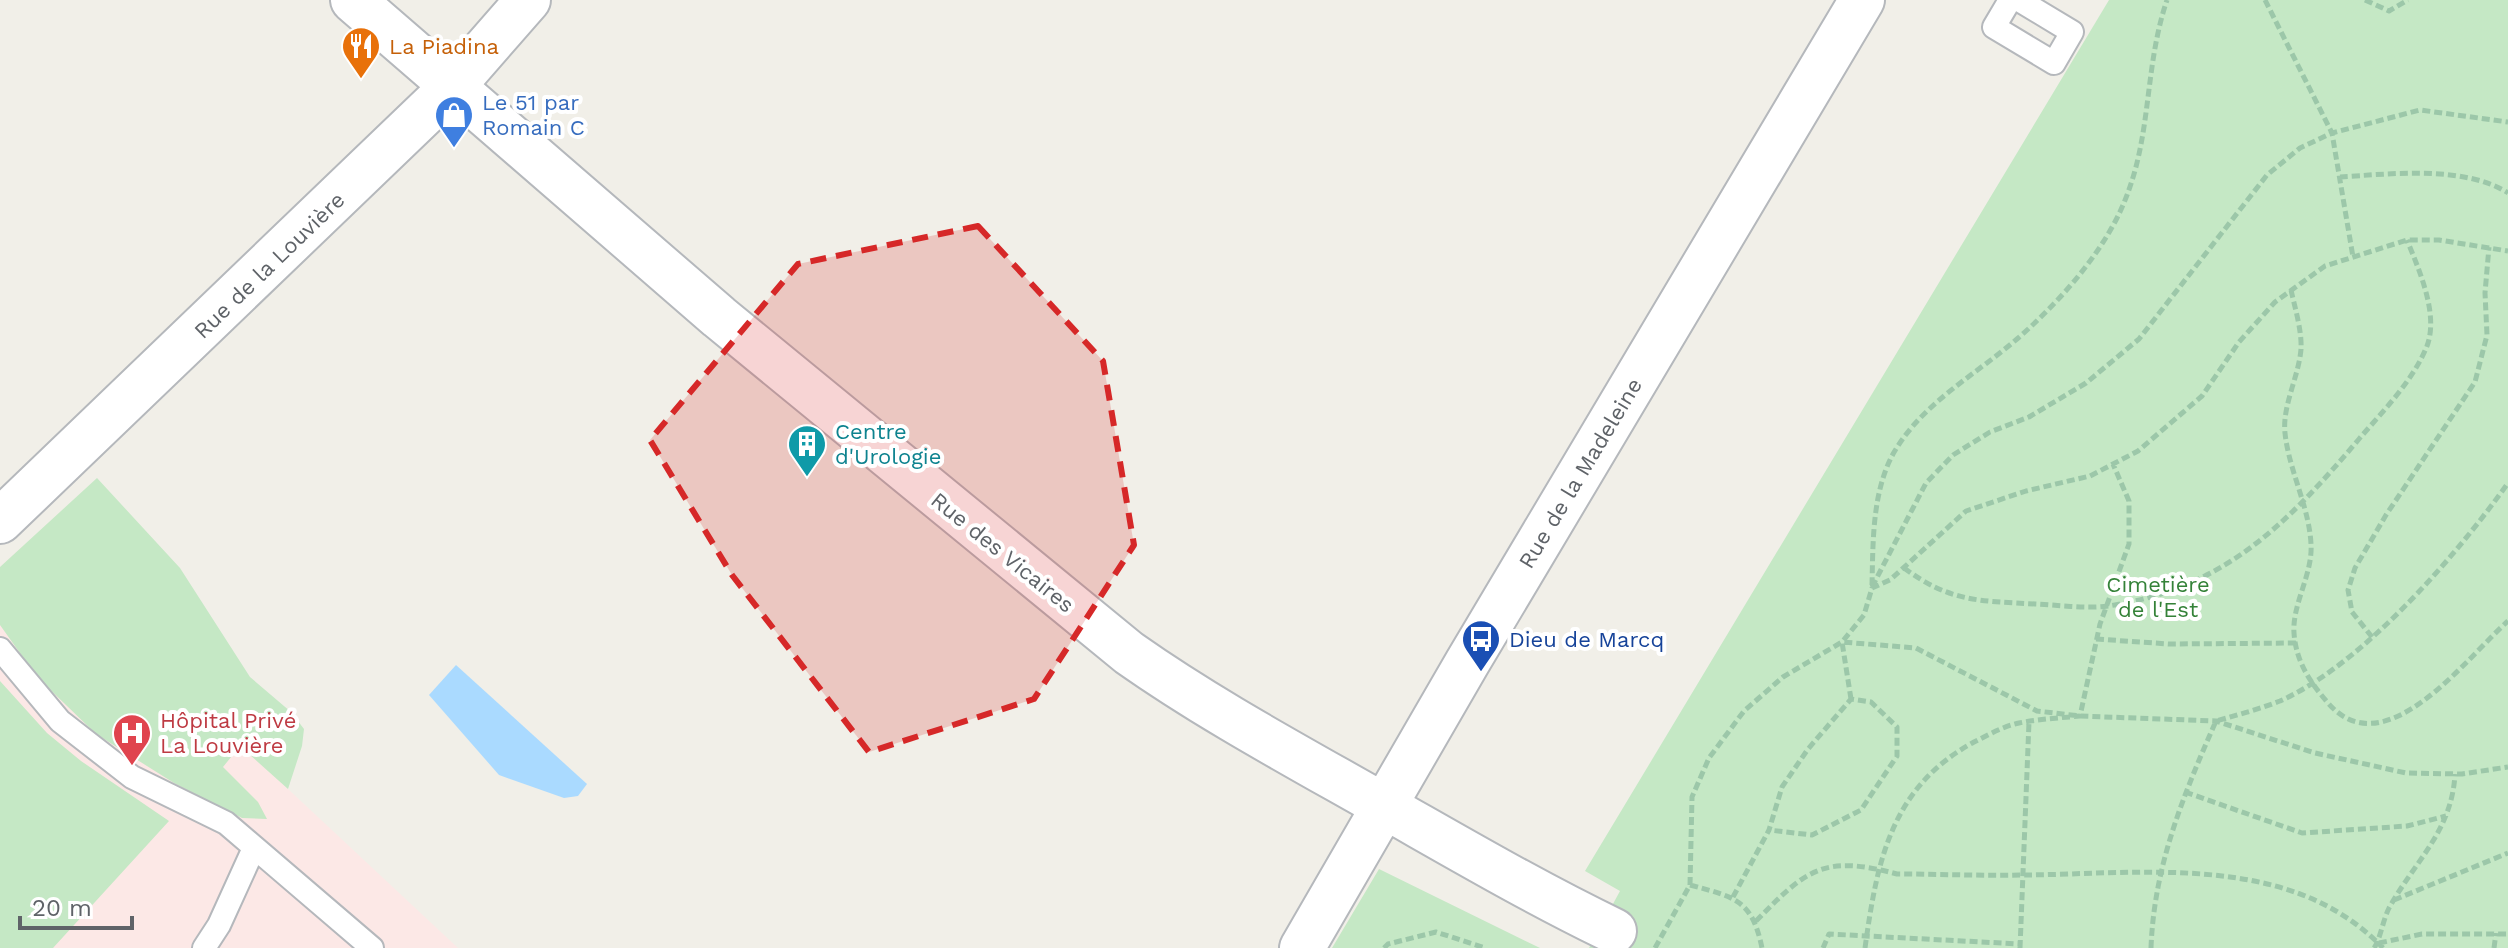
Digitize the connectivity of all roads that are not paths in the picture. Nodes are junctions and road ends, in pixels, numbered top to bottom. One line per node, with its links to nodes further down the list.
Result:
1 (353, 0): 6 (street, Rue des Vicaires)
2 (528, 0): 6 (street, Rue de la Louvière)
3 (1862, 0): 9 (street, Rue de la Madeleine)
4 (2010, 0): 5 (lane)
5 (2019, 0)
6 (452, 87): 7 (street, Rue de la Louvière); 9 (street, Rue des Vicaires)
7 (0, 521)
8 (0, 649): 10 (lane)
9 (1385, 807): 12 (street, Rue des Vicaires); 16 (street, Rue de la Madeleine)
10 (254, 848): 11 (lane); 15 (lane)
11 (219, 925): 13 (lane); 14 (lane)
12 (1614, 931)
13 (204, 948)
14 (215, 948)
15 (372, 948)
16 (1302, 948)

